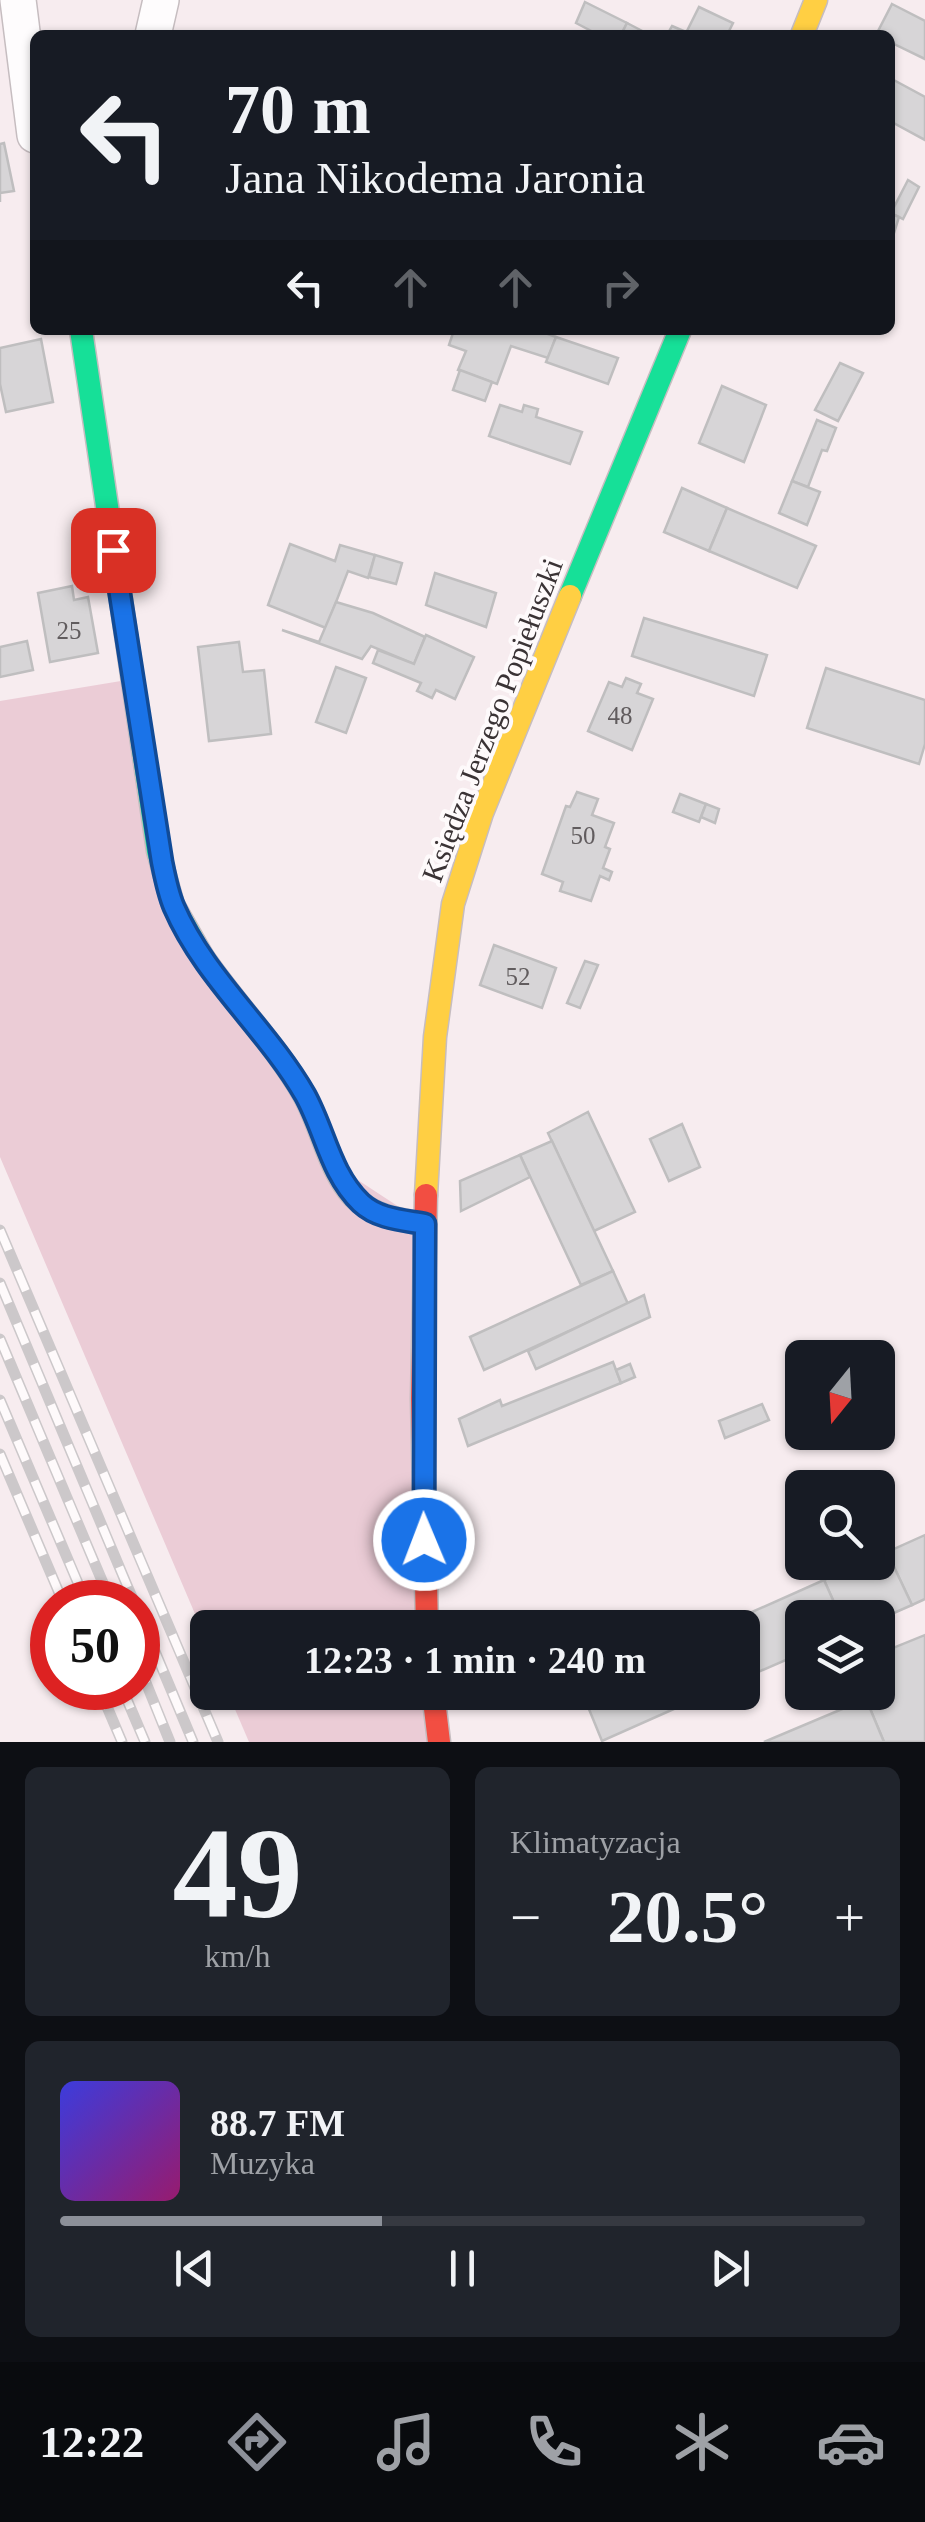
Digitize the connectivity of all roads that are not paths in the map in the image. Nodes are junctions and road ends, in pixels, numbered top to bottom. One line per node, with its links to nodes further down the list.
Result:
1 (18, 0): 6 (street)
2 (161, 0): 4 (street)
3 (816, 0): 5 (main road)
4 (154, 30)
5 (804, 30)
6 (30, 95)
7 (83, 335): 9 (main road)
8 (678, 335): 9 (main road, Księdza Jerzego Popiełuszki)
9 (425, 1224): 10 (main road, Księdza Jerzego Popiełuszki)
10 (426, 1610)
11 (435, 1710): 12 (main road)
12 (439, 1742)

